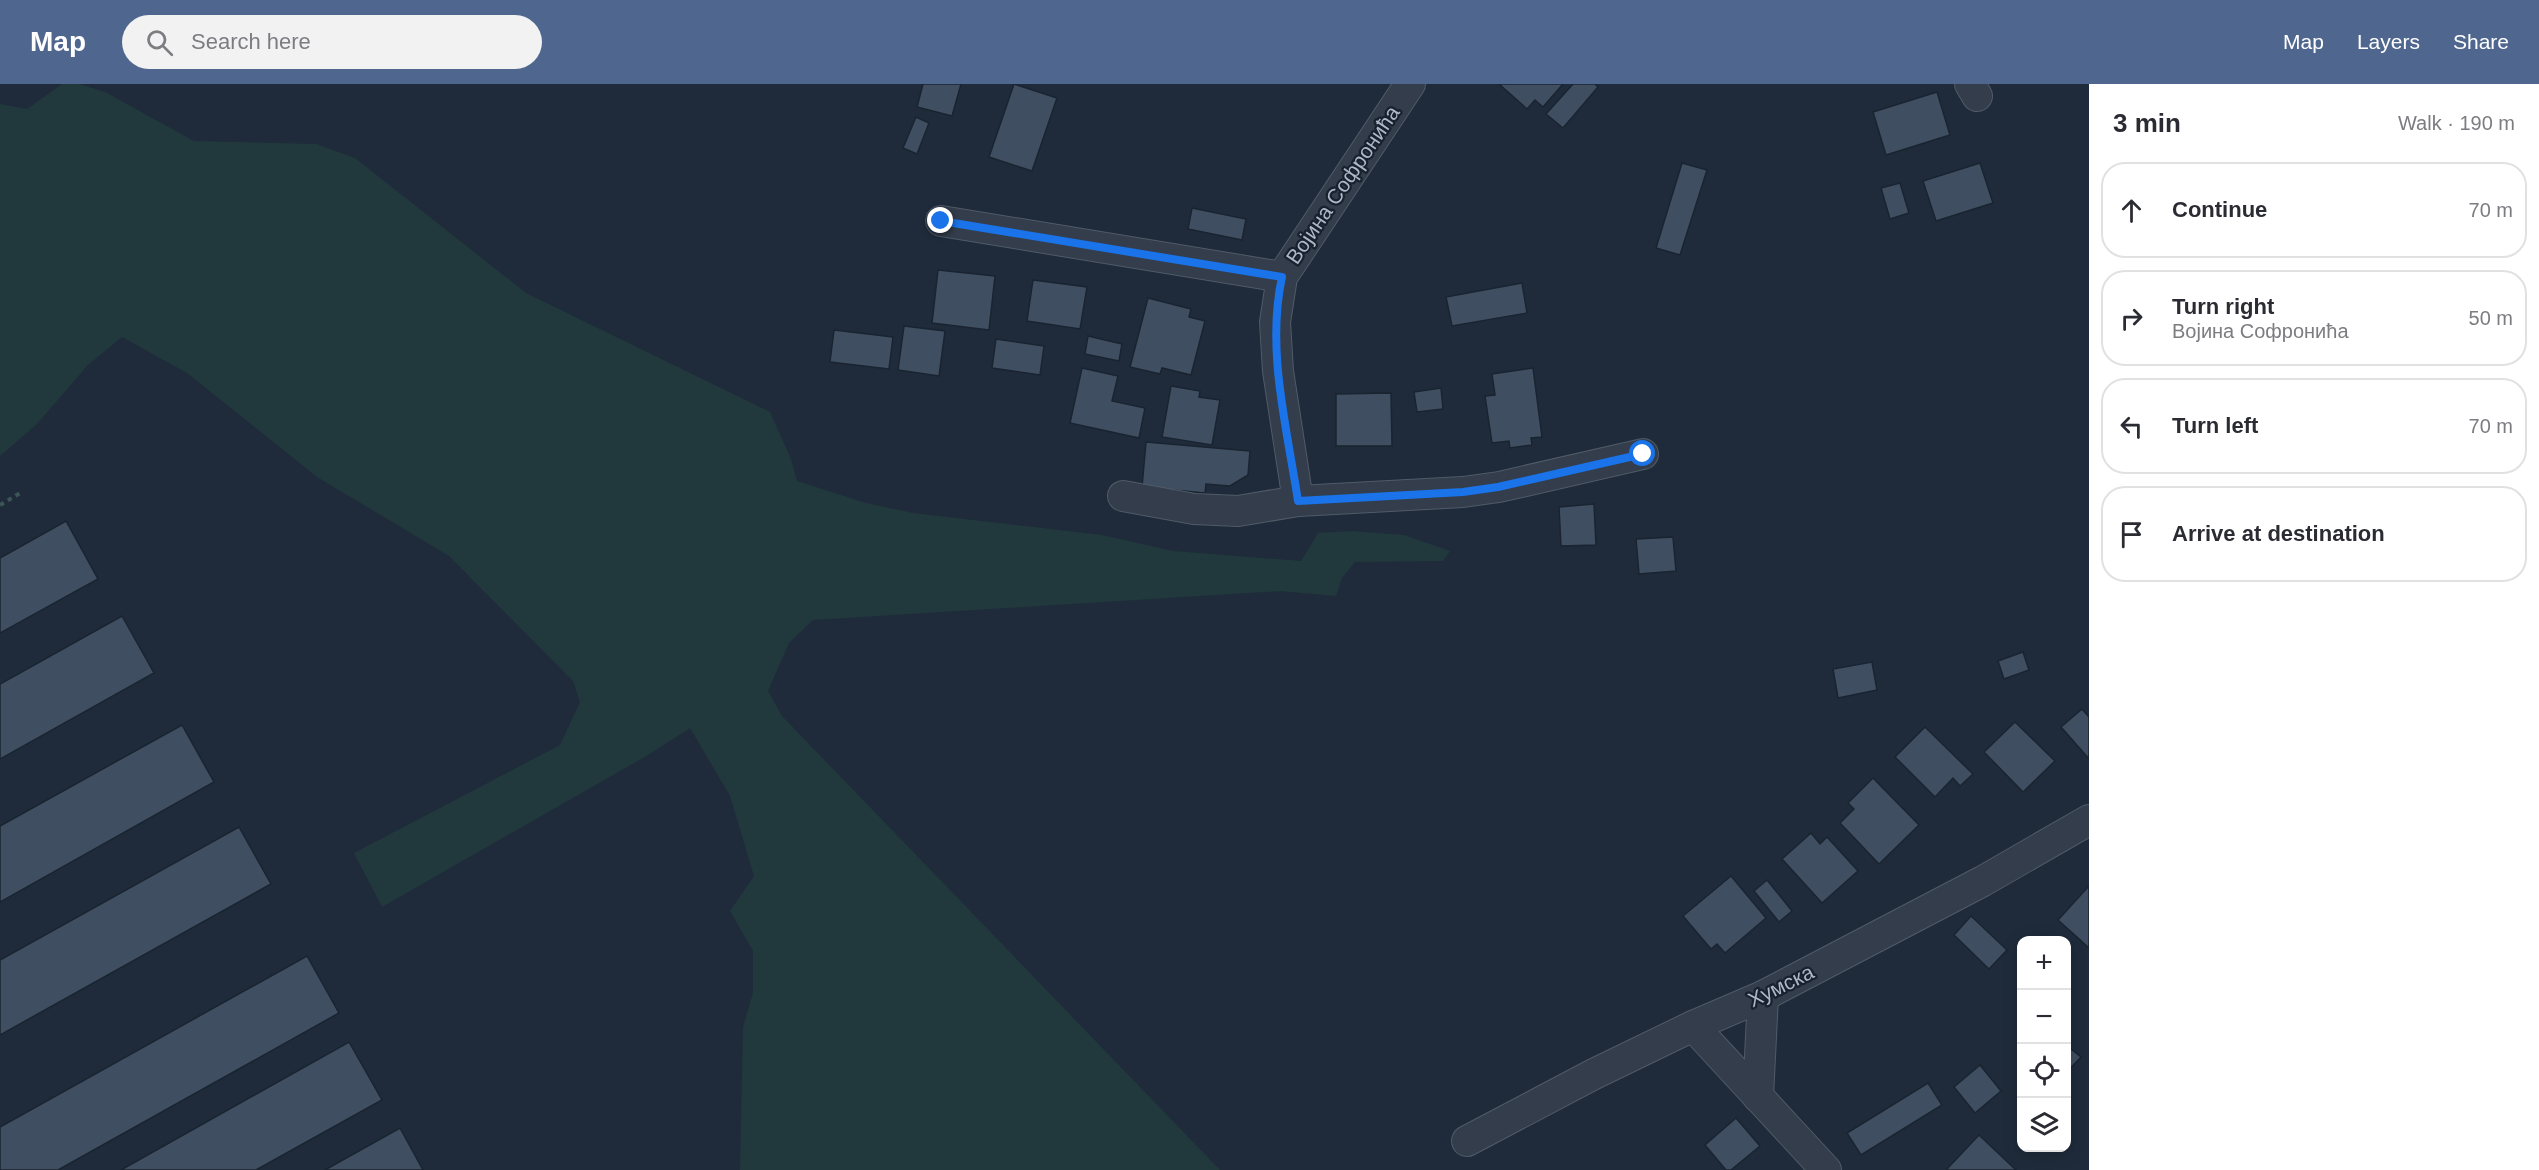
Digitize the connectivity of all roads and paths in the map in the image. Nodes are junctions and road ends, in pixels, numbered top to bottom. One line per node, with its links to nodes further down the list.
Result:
1 (1410, 84): 3 (street, Војина Софронића)
2 (941, 221): 3 (street)
3 (1282, 277): 7 (street, Војина Софронића)
4 (1643, 454): 7 (street)
5 (22, 492): 8 (path)
6 (1123, 496): 7 (street)
7 (1298, 501)
8 (0, 505)
9 (2089, 820): 10 (street, Хумска)
10 (1763, 996): 11 (street, Хумска); 12 (street)
11 (1694, 1026): 12 (street); 13 (street, Хумска)
12 (1758, 1097): 14 (street)
13 (1467, 1141)
14 (1826, 1170)

